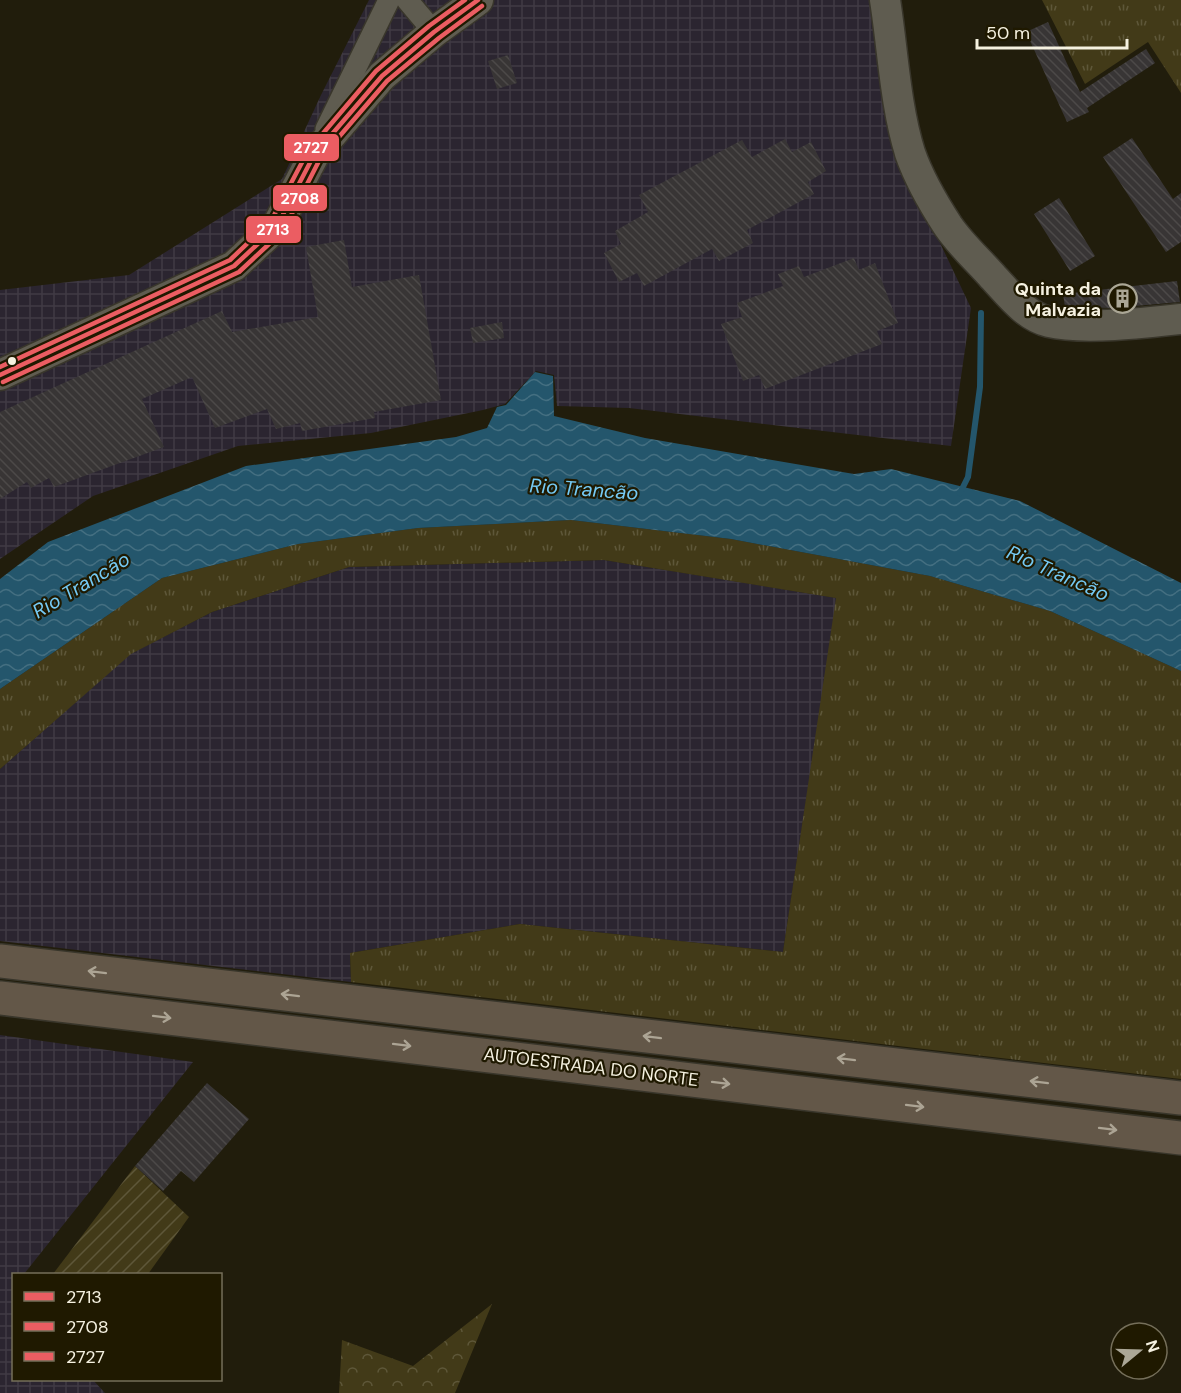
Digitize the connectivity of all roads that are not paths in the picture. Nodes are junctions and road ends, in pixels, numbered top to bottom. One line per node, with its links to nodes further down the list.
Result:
1 (389, 0): 6 (street)
2 (407, 0): 5 (street)
3 (478, 0): 5 (main road)
4 (885, 0): 7 (main road)
5 (434, 32): 6 (main road)
6 (314, 154): 8 (main road)
7 (1181, 319)
8 (0, 375)
9 (0, 961): 11 (highway, AUTOESTRADA DO NORTE, one-way to 9)
10 (0, 998): 12 (highway, AUTOESTRADA DO NORTE, one-way to 12)
11 (1181, 1098)
12 (1181, 1138)

